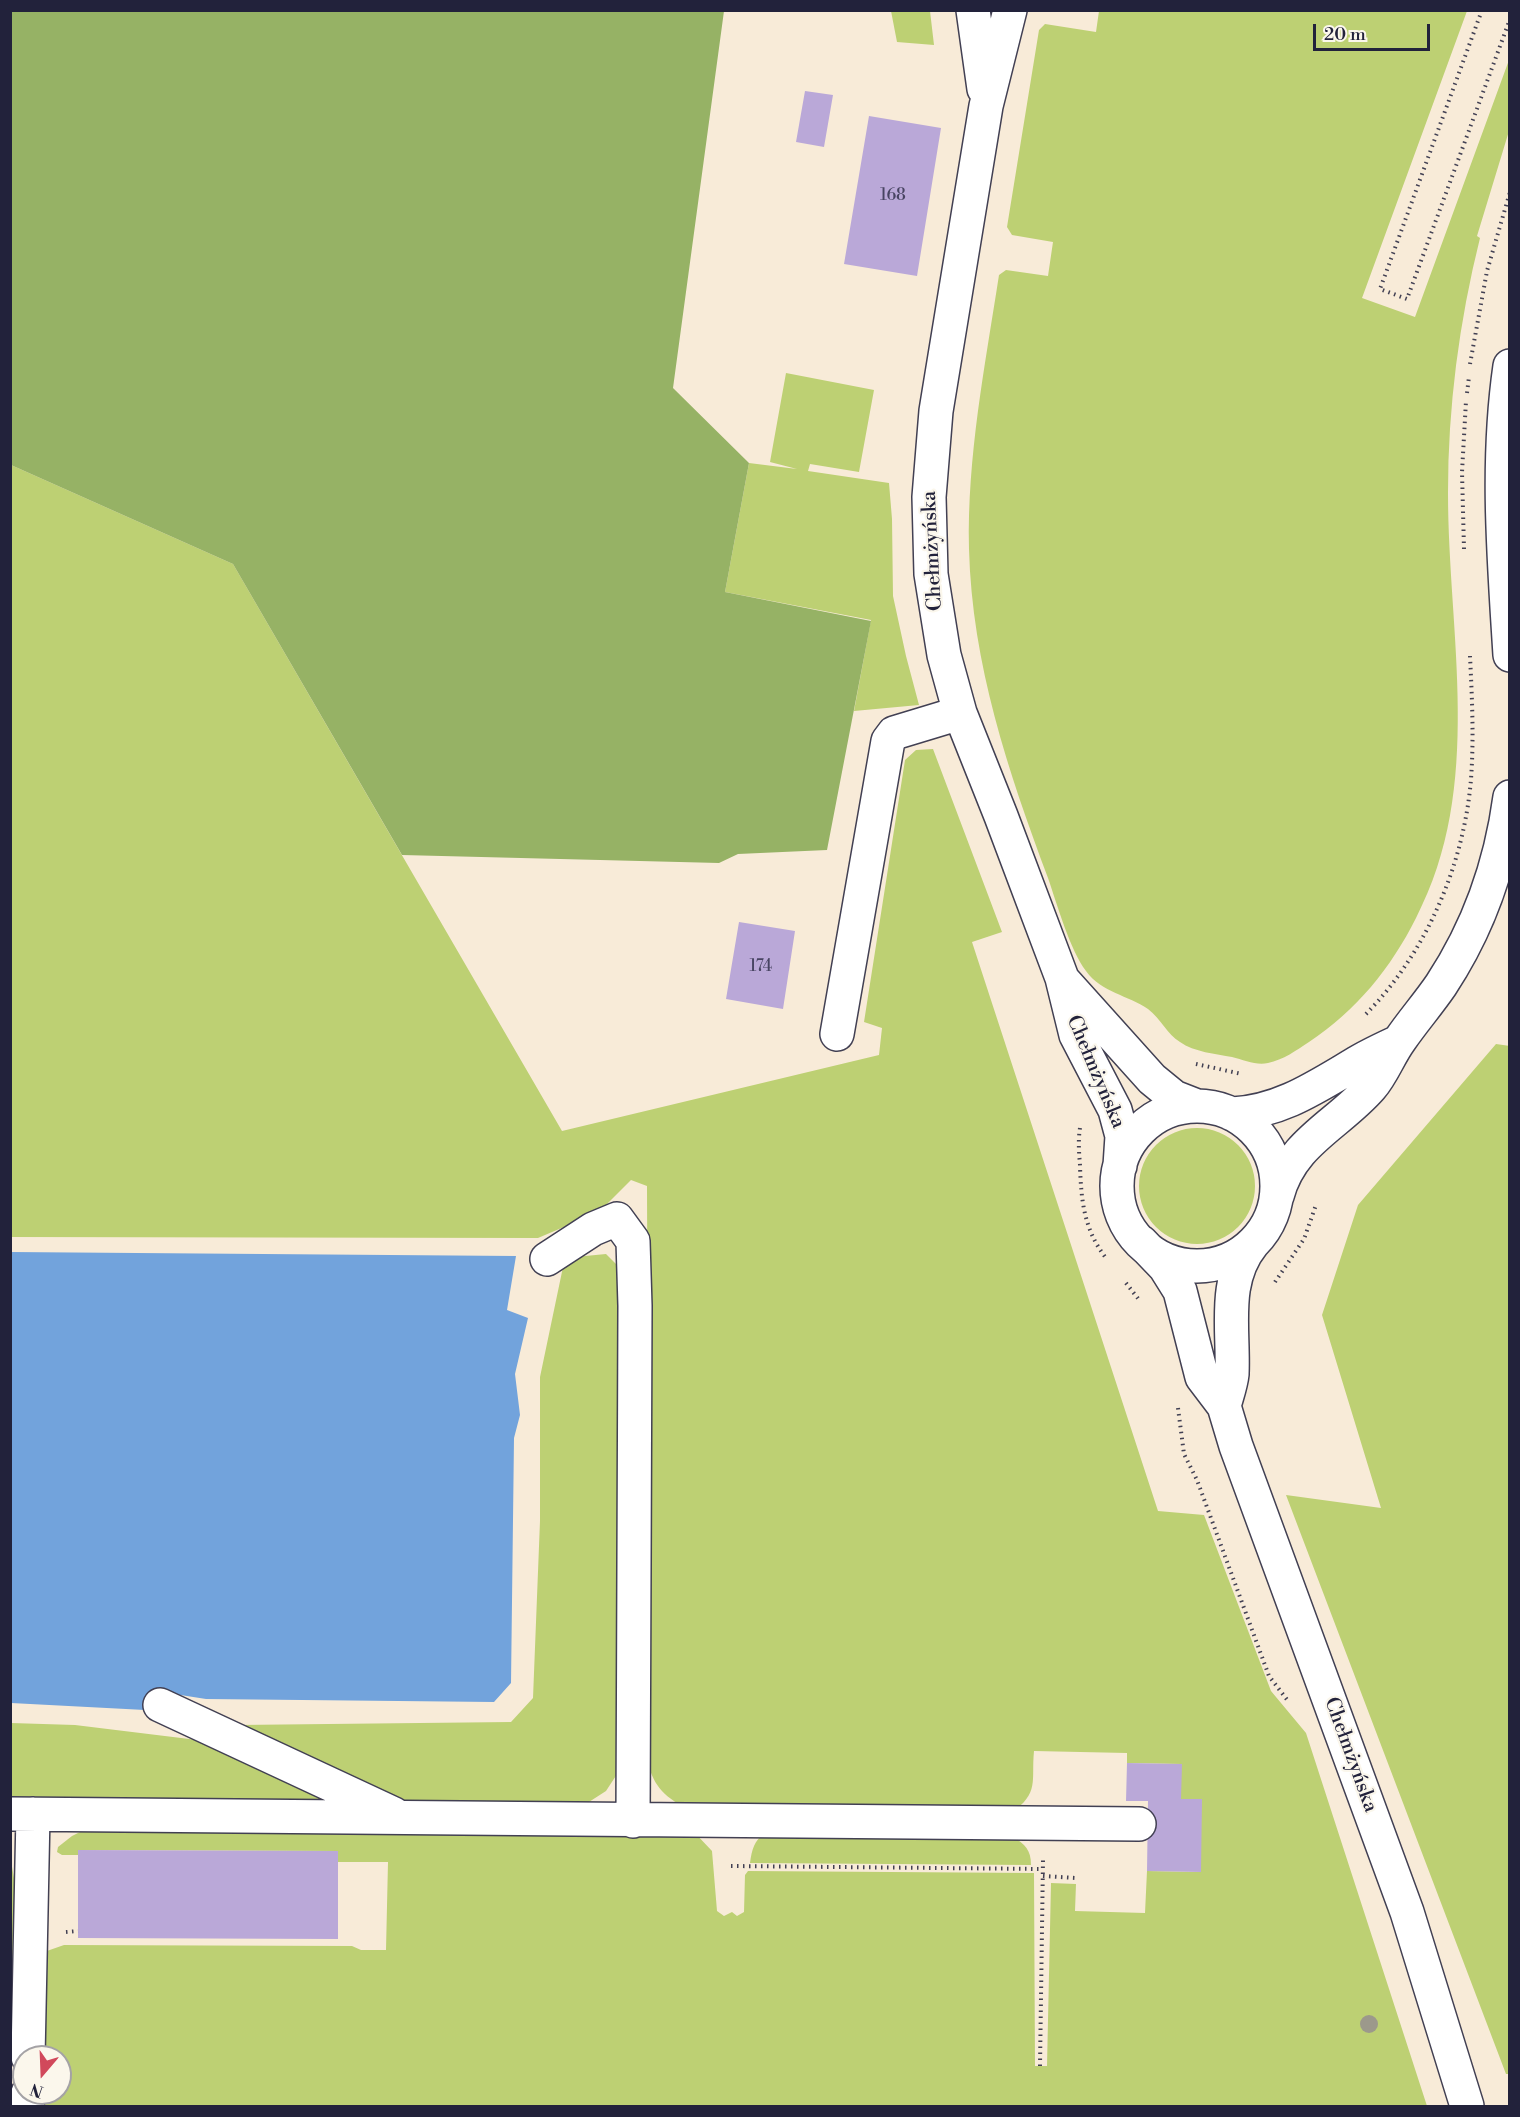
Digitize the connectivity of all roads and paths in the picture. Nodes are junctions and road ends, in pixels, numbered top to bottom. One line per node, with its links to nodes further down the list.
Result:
1 (973, 10): 5 (street, Chełmżyńska)
2 (1010, 10): 5 (street, Chełmżyńska)
3 (1482, 10): 4 (path)
4 (1509, 19)
5 (986, 106): 11 (street, Chełmżyńska)
6 (1509, 192): 8 (path)
7 (1509, 366): 10 (street)
8 (1464, 550)
9 (1470, 652): 14 (path)
10 (1509, 655)
11 (960, 713): 13 (street, Chełmżyńska); 15 (street)
12 (1509, 797): 16 (street)
13 (1062, 978): 19 (street, Chełmżyńska); 22 (street, Chełmżyńska)
14 (1360, 1021)
15 (837, 1034)
16 (1398, 1042): 20 (street); 24 (street)
17 (1192, 1063): 18 (path)
18 (1244, 1074)
19 (1197, 1106): 20 (street); 22 (street)
20 (1232, 1114): 24 (street)
21 (1083, 1119): 28 (path)
22 (1120, 1166): 25 (street)
23 (1317, 1200): 30 (path)
24 (1275, 1205): 26 (street)
25 (1141, 1242): 26 (street); 33 (street, Chełmżyńska)
26 (1254, 1242): 33 (street)
27 (547, 1259): 38 (street)
28 (1109, 1262)
29 (1122, 1278): 31 (path)
30 (1269, 1290)
31 (1142, 1304)
32 (1178, 1406): 34 (path)
33 (1224, 1406): 47 (street, Chełmżyńska)
34 (1197, 1480)
35 (160, 1705): 37 (street)
36 (22, 1814): 37 (street); 45 (street)
37 (404, 1818): 38 (street)
38 (633, 1821): 39 (street)
39 (1043, 1823): 40 (street); 42 (path)
40 (1139, 1824)
41 (731, 1866): 42 (path)
42 (1043, 1869): 43 (path)
43 (1043, 1876): 44 (path); 46 (path)
44 (1076, 1878)
45 (28, 2045)
46 (1040, 2066)
47 (1467, 2106)

